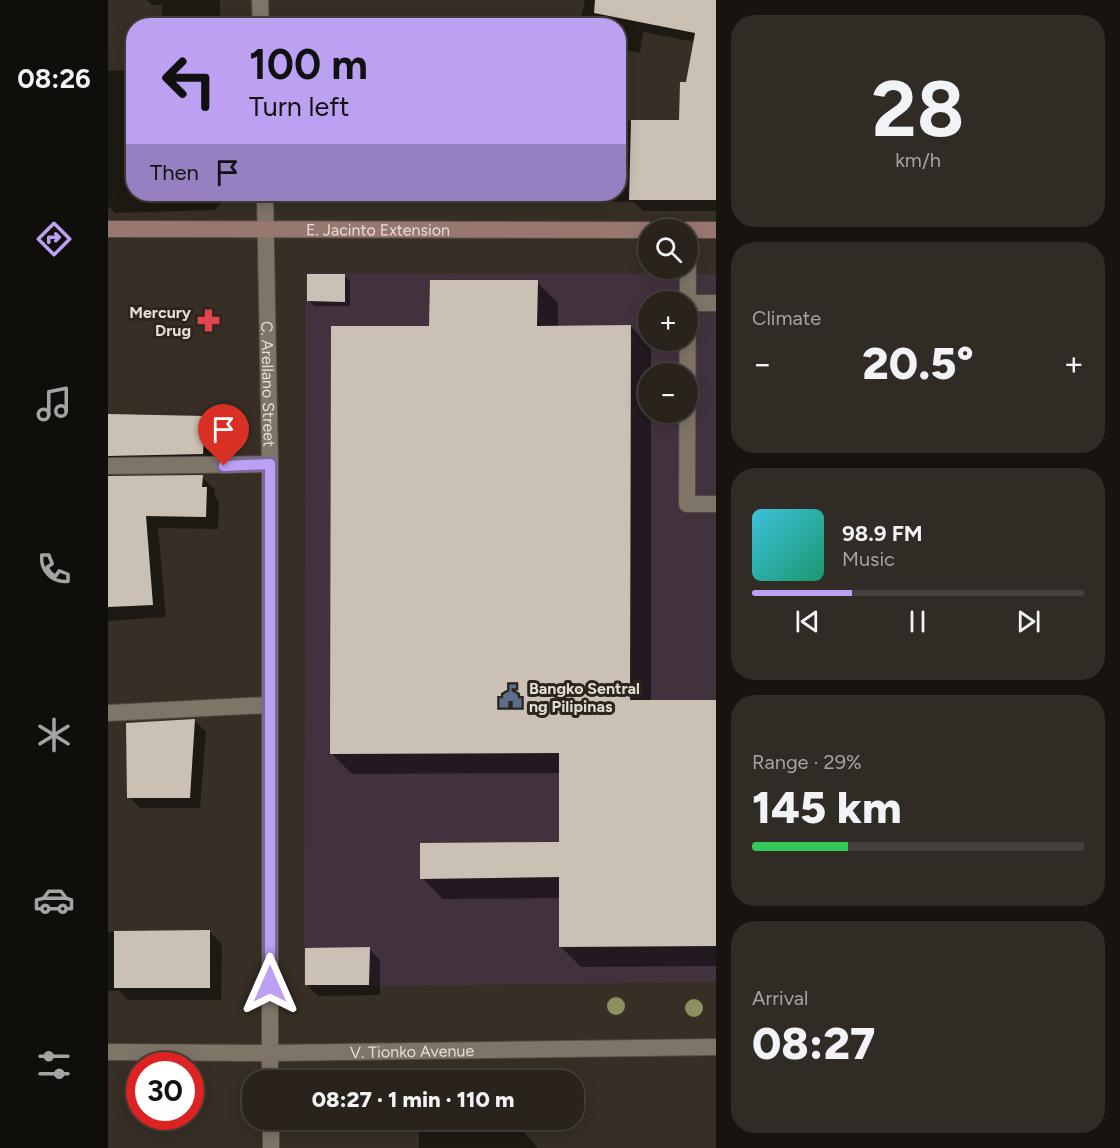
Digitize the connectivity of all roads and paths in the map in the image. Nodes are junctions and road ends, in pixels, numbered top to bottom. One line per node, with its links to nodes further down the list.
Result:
1 (260, 0): 2 (street)
2 (261, 18)
3 (265, 201): 5 (street, C. Arellano Street)
4 (108, 229): 5 (main road, E. Jacinto Extension)
5 (266, 229): 6 (main road, E. Jacinto Extension); 12 (street, C. Arellano Street)
6 (638, 230)
7 (698, 230): 8 (main road)
8 (716, 230)
9 (698, 303): 10 (street)
10 (716, 303)
11 (688, 351): 14 (street)
12 (270, 464): 13 (street); 15 (street, C. Arellano Street)
13 (108, 466)
14 (716, 504)
15 (268, 705): 16 (street); 19 (street, C. Arellano Street)
16 (108, 713)
17 (716, 1047): 19 (street, V. Tionko Avenue)
18 (108, 1053): 19 (street, V. Tionko Avenue)
19 (270, 1053): 20 (street, C. Arellano Street)
20 (270, 1070)
21 (271, 1130): 22 (street)
22 (271, 1148)

